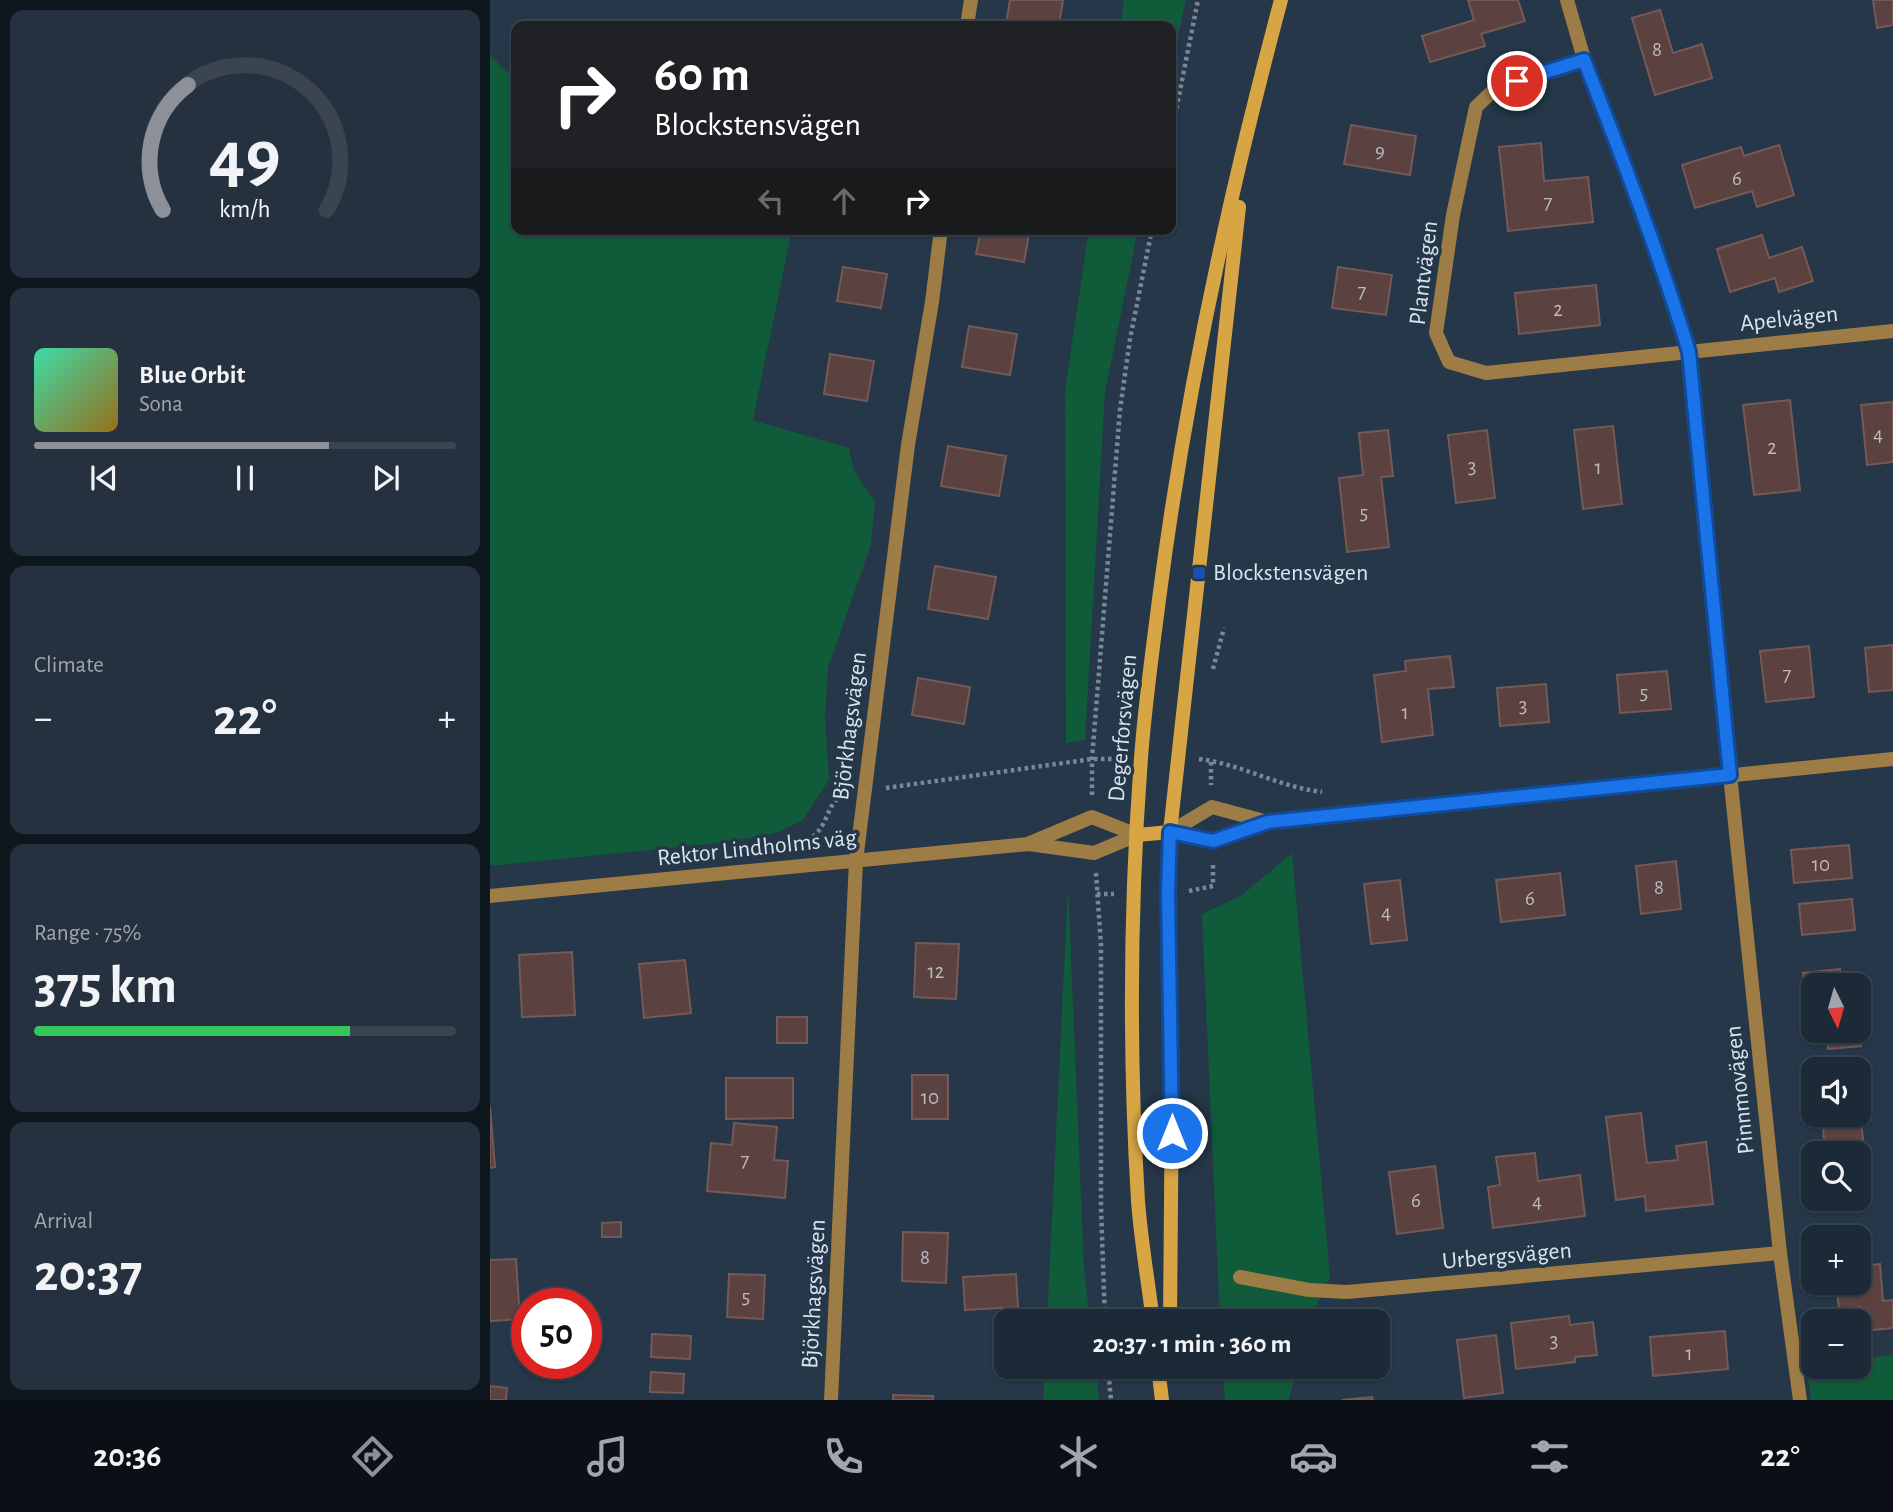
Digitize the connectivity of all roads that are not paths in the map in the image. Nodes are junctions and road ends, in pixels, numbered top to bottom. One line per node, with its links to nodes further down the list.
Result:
1 (971, 0): 4 (street)
2 (1280, 0): 6 (main road, Degerforsvägen)
3 (1567, 0): 5 (street, Pinnmovägen)
4 (968, 21)
5 (1584, 60): 9 (street, Pinnmovägen); 9 (street, Plantvägen)
6 (1245, 147): 13 (main road, Degerforsvägen); 14 (main road, Degerforsvägen)
7 (940, 235): 16 (street, Björkhagsvägen)
8 (1893, 331): 9 (street, Apelvägen)
9 (1689, 352): 11 (street, Pinnmovägen)
10 (1893, 759): 11 (street)
11 (1730, 775): 12 (street); 18 (street, Pinnmovägen)
12 (1268, 822): 13 (street); 13 (street)
13 (1170, 832): 14 (main road); 21 (main road, Degerforsvägen)
14 (1137, 835): 15 (street, Rektor Lindholms väg); 15 (street, Rektor Lindholms väg); 20 (main road, Degerforsvägen)
15 (1029, 844): 16 (street, Rektor Lindholms väg)
16 (856, 861): 17 (street, Rektor Lindholms väg); 24 (street, Björkhagsvägen)
17 (490, 896)
18 (1780, 1253): 19 (street, Urbergsvägen); 27 (street, Pinnmovägen)
19 (1240, 1277)
20 (1151, 1309)
21 (1170, 1309)
22 (1160, 1379): 25 (main road)
23 (1169, 1379): 26 (main road)
24 (831, 1400)
25 (1163, 1400)
26 (1168, 1400)
27 (1800, 1400)

